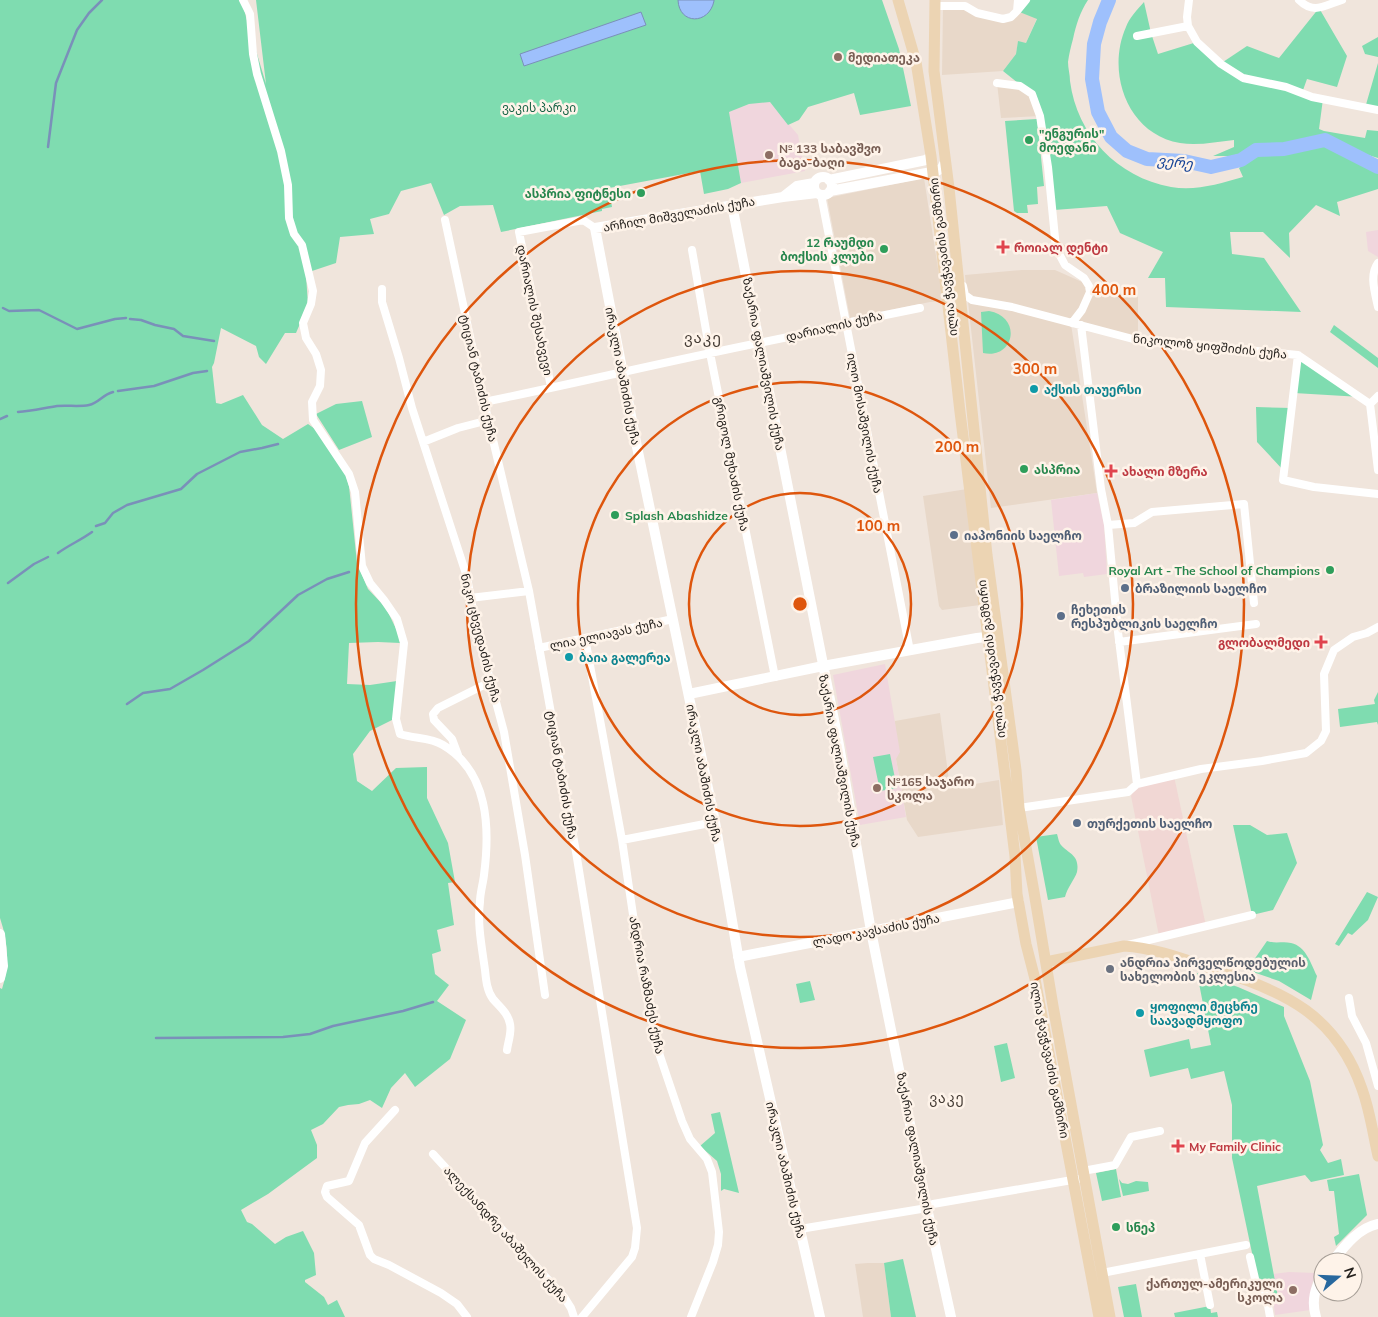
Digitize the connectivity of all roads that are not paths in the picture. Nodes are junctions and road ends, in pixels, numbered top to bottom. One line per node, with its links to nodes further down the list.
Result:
1 (243, 0): 64 (street)
2 (898, 0): 14 (main road, ილია ჭავჭავაძის გამზირი)
3 (1018, 0): 9 (street)
4 (1026, 0): 9 (street)
5 (1189, 0): 10 (street)
6 (1299, 0): 7 (street)
7 (1342, 0)
8 (935, 3): 9 (street); 15 (main road, ილია ჭავჭავაძის გამზირი)
9 (1018, 11)
10 (1188, 26): 11 (street); 13 (street)
11 (1137, 36)
12 (997, 83): 33 (street)
13 (1378, 110)
14 (931, 156): 16 (main road, ილია ჭავჭავაძის გამზირი); 17 (street)
15 (945, 162): 16 (street, არჩილ მიშველაძის ქუჩა); 27 (main road, ილია ჭავჭავაძის გამზირი)
16 (933, 172): 19 (street, არჩილ მიშველაძის ქუჩა); 55 (main road, ილია ჭავჭავაძის გამზირი)
17 (829, 180): 18 (street); 19 (street)
18 (814, 183): 19 (street); 20 (street, არჩილ მიშველაძის ქუჩა)
19 (823, 193): 20 (street, არჩილ მიშველაძის ქუჩა); 34 (street, ილო მოსაშვილის ქუჩა)
20 (783, 196): 21 (street, არჩილ მიშველაძის ქუჩა)
21 (732, 205): 23 (street, არჩილ მიშველაძის ქუჩა); 36 (street, ზაქარია ფალიაშვილის ქუჩა)
22 (445, 220): 42 (street, ტიციან ტაბიძის ქუჩა)
23 (595, 228): 24 (street, არჩილ მიშველაძის ქუჩა); 39 (street, ირაკლი აბაშიძის ქუჩა)
24 (519, 232): 40 (street, დარიალის შესახვევი)
25 (692, 250): 37 (street, გრიგოლ მუხაძის ქუჩა)
26 (1378, 263): 30 (street)
27 (958, 276): 29 (street); 32 (main road, ილია ჭავჭავაძის გამზირი)
28 (382, 290): 45 (street, ნიკო ცხვედაძის ქუჩა)
29 (972, 300): 32 (street); 33 (street, ნიკოლოზ ყიფშიძის ქუჩა)
30 (1378, 307)
31 (920, 308): 34 (street, დარიალის ქუჩა)
32 (961, 311): 55 (main road, ილია ჭავჭავაძის გამზირი)
33 (1072, 322): 35 (street, ნიკოლოზ ყიფშიძის ქუჩა)
34 (846, 323): 36 (street, დარიალის ქუჩა); 59 (street, ილო მოსაშვილის ქუჩა)
35 (1081, 325): 38 (street, ნიკოლოზ ყიფშიძის ქუჩა); 48 (street)
36 (760, 342): 37 (street, დარიალის ქუჩა); 60 (street, ზაქარია ფალიაშვილის ქუჩა)
37 (710, 353): 39 (street, დარიალის ქუჩა); 61 (street, გრიგოლ მუხაძის ქუჩა)
38 (1298, 355): 43 (street, ნიკოლოზ ყიფშიძის ქუჩა); 47 (street)
39 (623, 373): 40 (street, დარიალის ქუჩა); 52 (street, ირაკლი აბაშიძის ქუჩა)
40 (551, 388): 42 (street, დარიალის ქუჩა)
41 (1378, 396): 43 (street)
42 (484, 402): 44 (street, ტიციან ტაბიძის ქუჩა)
43 (1370, 404): 46 (street)
44 (489, 420): 45 (street); 49 (street, ტიციან ტაბიძის ქუჩა)
45 (423, 442): 50 (street, ნიკო ცხვედაძის ქუჩა)
46 (1378, 470)
47 (1378, 494)
48 (1108, 525): 51 (street); 57 (street)
49 (529, 591): 50 (street); 58 (street, ტიციან ტაბიძის ქუჩა)
50 (470, 598): 62 (street, ნიკო ცხვედაძის ქუჩა)
51 (1254, 603)
52 (673, 619): 56 (street, ლია ელიავას ქუჩა); 63 (street, ირაკლი აბაშიძის ქუჩა)
53 (1256, 624): 57 (street)
54 (1378, 627): 65 (street)
55 (993, 636): 59 (street); 66 (main road, ილია ჭავჭავაძის გამზირი); 69 (main road, ილია ჭავჭავაძის გამზირი)
56 (585, 638): 58 (street, ლია ელიავას ქუჩა); 68 (street, ანდრია რაზმაძეს ქუჩა)
57 (1119, 642): 65 (street)
58 (539, 648): 98 (street, ტიციან ტაბიძის ქუჩა)
59 (910, 651): 60 (street)
60 (822, 666): 61 (street); 71 (street, ზაქარია ფალიაშვილის ქუჩა)
61 (775, 677): 63 (street)
62 (492, 681): 64 (street); 77 (street, ნიკო ცხვედაძის ქუჩა)
63 (689, 694): 67 (street, ირაკლი აბაშიძის ქუჩა)
64 (458, 756): 79 (street)
65 (1137, 784): 66 (street)
66 (1019, 808): 75 (main road, ილია ჭავჭავაძის გამზირი)
67 (714, 822): 68 (street); 74 (street, ირაკლი აბაშიძის ქუჩა)
68 (622, 840): 99 (street, ანდრია რაზმაძეს ქუჩა)
69 (1017, 902): 71 (street, ლადო კავსაძის ქუჩა); 85 (main road, ილია ჭავჭავაძის გამზირი)
70 (1252, 915): 73 (street)
71 (871, 931): 74 (street, ლადო კავსაძის ქუჩა); 86 (street, ზაქარია ფალიაშვილის ქუჩა)
72 (0, 934): 76 (street)
73 (1124, 946): 75 (main road); 84 (main road)
74 (738, 957): 88 (street, ირაკლი აბაშიძის ქუჩა)
75 (1046, 962): 85 (main road, ილია ჭავჭავაძის გამზირი)
76 (0, 978)
77 (545, 995)
78 (1349, 998): 80 (street)
79 (507, 1050)
80 (1378, 1086)
81 (395, 1110): 96 (street)
82 (1160, 1131): 85 (street)
83 (433, 1154): 97 (street, ალექსანდრე აბაშელის ქუჩა)
84 (1378, 1156)
85 (1080, 1176): 86 (street); 93 (main road, ილია ჭავჭავაძის გამზირი); 102 (main road, ილია ჭავჭავაძის გამზირი)
86 (927, 1208): 88 (street); 101 (street, ზაქარია ფალიაშვილის ქუჩა)
87 (1378, 1224): 90 (street)
88 (800, 1229): 100 (street, ირაკლი აბაშიძის ქუჩა)
89 (1246, 1245): 91 (street)
90 (1341, 1252)
91 (1200, 1254): 93 (street); 95 (street)
92 (1250, 1257): 104 (street)
93 (1102, 1273): 103 (main road, ილია ჭავჭავაძის გამზირი)
94 (1314, 1302): 105 (street)
95 (1210, 1305)
96 (467, 1317)
97 (574, 1317)
98 (582, 1317)
99 (691, 1317)
100 (820, 1317)
101 (951, 1317)
102 (1099, 1317)
103 (1110, 1317)
104 (1270, 1317)
105 (1316, 1317)

